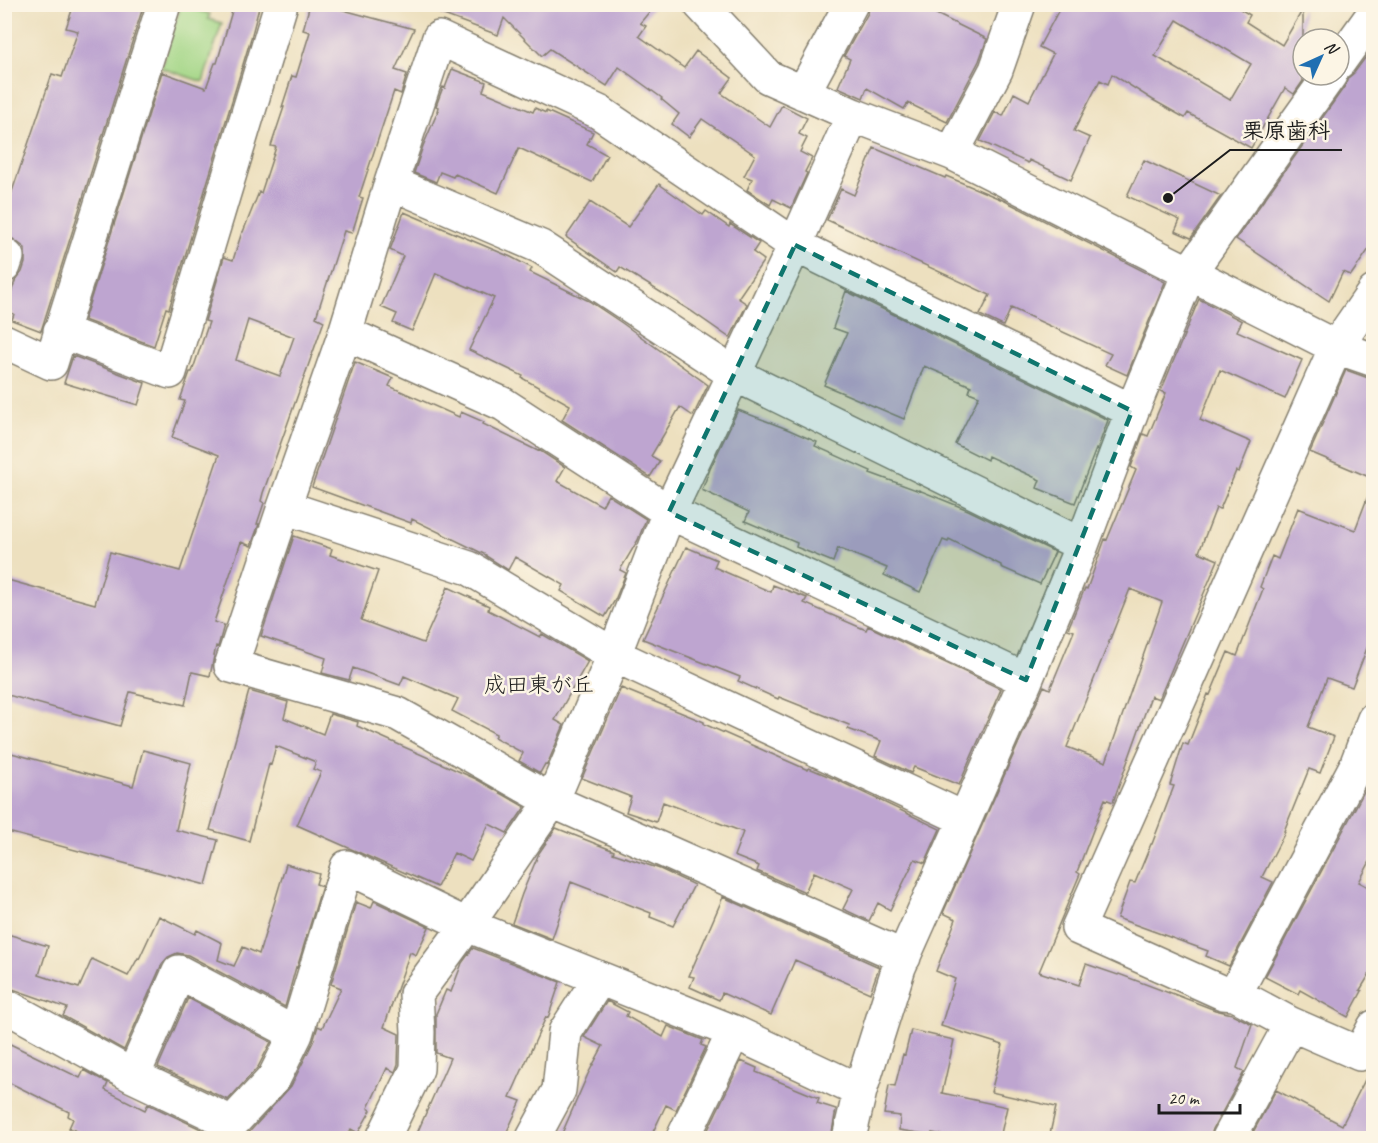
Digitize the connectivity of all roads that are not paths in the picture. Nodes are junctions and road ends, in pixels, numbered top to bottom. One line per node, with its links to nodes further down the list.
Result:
1 (164, 4): 18 (street)
2 (281, 4): 18 (street)
3 (700, 4): 9 (street)
4 (850, 4): 9 (street)
5 (1019, 4): 11 (street)
6 (1372, 20): 7 (street)
7 (1351, 47)
8 (1321, 87): 16 (street)
9 (803, 93): 10 (street)
10 (853, 115): 11 (street); 13 (street)
11 (952, 153): 16 (street)
12 (391, 183): 13 (street); 19 (street); 23 (street)
13 (795, 245): 23 (street); 24 (street)
14 (4, 256): 15 (street)
15 (4, 266)
16 (1189, 273): 21 (street); 24 (street)
17 (1374, 292): 21 (street)
18 (60, 331): 20 (street)
19 (345, 333): 25 (street); 26 (street)
20 (4, 341)
21 (1336, 347): 22 (street); 36 (street)
22 (1374, 360)
23 (734, 374): 26 (street); 27 (street)
24 (1132, 411): 27 (street)
25 (284, 507): 28 (street); 31 (street)
26 (669, 512): 28 (street); 29 (street)
27 (1082, 545): 29 (street)
28 (614, 655): 31 (street); 32 (street)
29 (1026, 680): 32 (street)
30 (1374, 719): 36 (street)
31 (552, 801): 33 (street); 34 (street)
32 (965, 819): 34 (street)
33 (467, 926): 35 (street); 41 (street); 45 (street)
34 (904, 957): 43 (street)
35 (599, 980): 40 (street); 46 (street)
36 (1235, 994): 38 (street)
37 (4, 1005): 42 (street)
38 (1291, 1024): 39 (street); 49 (street)
39 (1374, 1027)
40 (734, 1032): 43 (street); 47 (street)
41 (296, 1034): 42 (street); 44 (street)
42 (133, 1076): 44 (street)
43 (860, 1091): 48 (street)
44 (227, 1131)
45 (383, 1138)
46 (533, 1138)
47 (683, 1138)
48 (849, 1138)
49 (1229, 1138)

